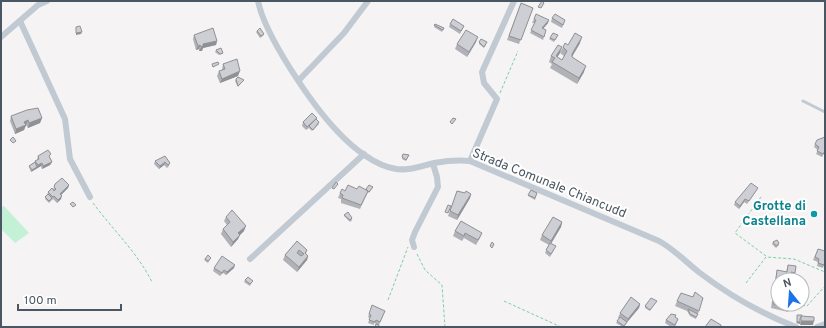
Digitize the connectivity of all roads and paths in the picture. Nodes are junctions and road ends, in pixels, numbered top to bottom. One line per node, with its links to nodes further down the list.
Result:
1 (47, 1): 5 (street)
2 (258, 1): 8 (street, Strada Comunale Chiancudd)
3 (368, 1): 8 (street)
4 (514, 1): 9 (street)
5 (20, 21): 6 (street); 15 (street)
6 (1, 37)
7 (518, 51): 9 (path)
8 (299, 80): 12 (street, Strada Comunale Chiancudd)
9 (497, 99): 13 (street)
10 (803, 101): 11 (lane)
11 (825, 112)
12 (364, 154): 14 (street, Strada Comunale Chiancudd); 19 (street)
13 (470, 161): 14 (street, Strada Comunale Chiancudd); 30 (street, Strada Comunale Chiancudd)
14 (433, 164): 17 (street)
15 (90, 197): 21 (path)
16 (761, 197): 18 (path)
17 (413, 243): 24 (path); 28 (path)
18 (766, 257): 20 (path); 22 (path)
19 (250, 259)
20 (825, 272)
21 (152, 282)
22 (746, 283)
23 (825, 286): 26 (path)
24 (388, 300)
25 (504, 301): 29 (path)
26 (810, 303)
27 (825, 324): 31 (street)
28 (445, 327)
29 (561, 327)
30 (796, 327)
31 (817, 327)

